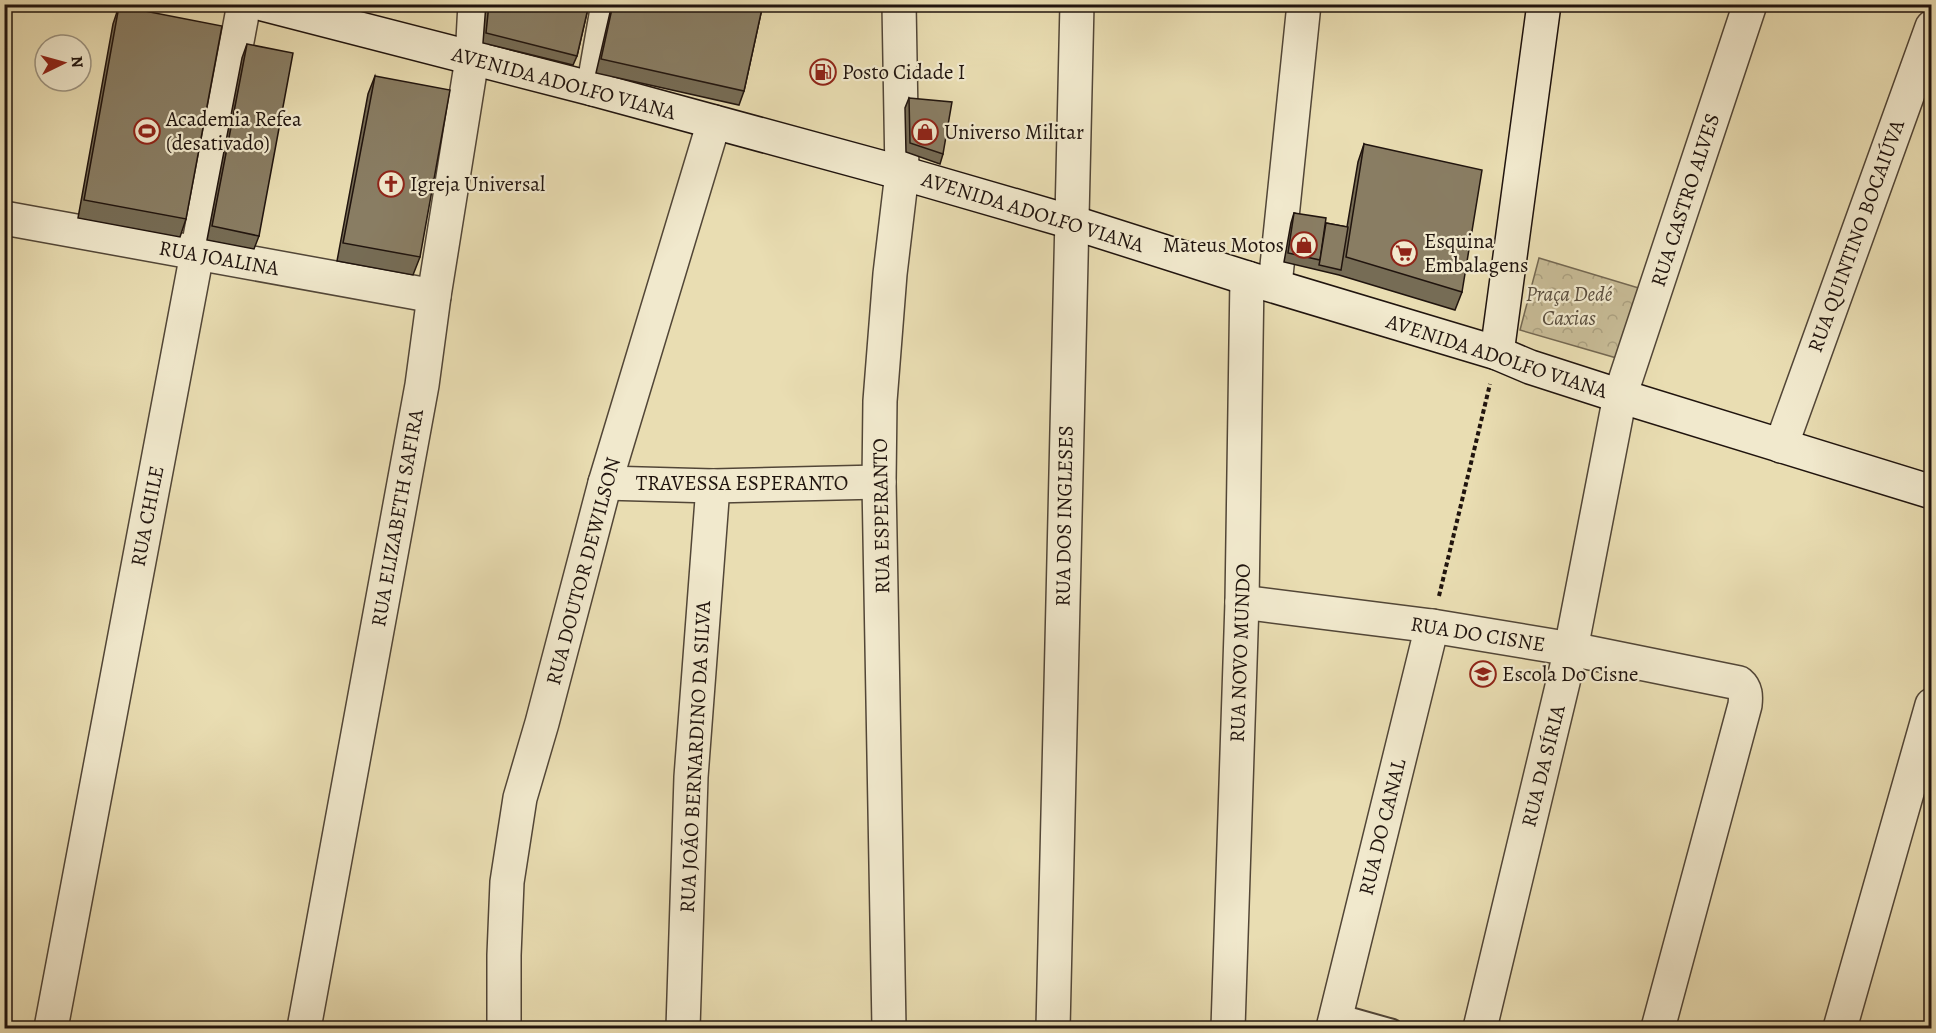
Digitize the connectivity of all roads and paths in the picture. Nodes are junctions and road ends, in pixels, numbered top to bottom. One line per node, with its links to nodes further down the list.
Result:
1 (244, 4): 17 (street, RUA CHILE)
2 (263, 4): 11 (street, AVENIDA ADOLFO VIANA)
3 (475, 4): 11 (street, RUA ELIZABETH SAFIRA)
4 (608, 4): 12 (street)
5 (899, 4): 14 (street, RUA ESPERANTO)
6 (1077, 4): 16 (street, RUA DOS INGLESES)
7 (1304, 4): 18 (street, RUA NOVO MUNDO)
8 (1544, 4): 20 (street)
9 (1750, 4): 21 (street, RUA CASTRO ALVES)
10 (1932, 27): 22 (street, RUA QUINTINO BOCAIÚVA)
11 (472, 59): 12 (street, AVENIDA ADOLFO VIANA); 19 (street, RUA ELIZABETH SAFIRA)
12 (592, 89): 13 (street, AVENIDA ADOLFO VIANA)
13 (714, 123): 14 (street, AVENIDA ADOLFO VIANA); 24 (street, RUA DOUTOR DEWILSON)
14 (902, 173): 16 (street, AVENIDA ADOLFO VIANA); 23 (street, RUA ESPERANTO)
15 (4, 218): 17 (street, RUA JOALINA)
16 (1071, 222): 18 (street, AVENIDA ADOLFO VIANA); 37 (street, RUA DOS INGLESES)
17 (196, 254): 19 (street, RUA JOALINA); 32 (street, RUA CHILE)
18 (1261, 282): 20 (street, AVENIDA ADOLFO VIANA); 27 (street, RUA NOVO MUNDO)
19 (434, 296): 33 (street, RUA ELIZABETH SAFIRA)
20 (1497, 353): 21 (street, AVENIDA ADOLFO VIANA); 28 (path)
21 (1620, 396): 22 (street, AVENIDA ADOLFO VIANA); 29 (street, RUA DA SÍRIA)
22 (1781, 446): 26 (street, AVENIDA ADOLFO VIANA)
23 (879, 482): 25 (street, TRAVESSA ESPERANTO); 36 (street, RUA ESPERANTO)
24 (605, 483): 25 (street, TRAVESSA ESPERANTO); 34 (street, RUA DOUTOR DEWILSON)
25 (713, 486): 35 (street, RUA JOÃO BERNARDINO DA SILVA)
26 (1932, 492)
27 (1242, 602): 28 (street, RUA DO CISNE); 38 (street, RUA NOVO MUNDO)
28 (1432, 626): 29 (street, RUA DO CISNE); 31 (street, RUA DO CANAL)
29 (1571, 649): 40 (street, RUA DA SÍRIA); 41 (street, RUA DO CISNE)
30 (1932, 705): 42 (street)
31 (1334, 1020): 39 (lane)
32 (51, 1029)
33 (304, 1029)
34 (504, 1029)
35 (683, 1029)
36 (890, 1029)
37 (1053, 1029)
38 (1228, 1029)
39 (1393, 1029)
40 (1480, 1029)
41 (1658, 1029)
42 (1840, 1029)

